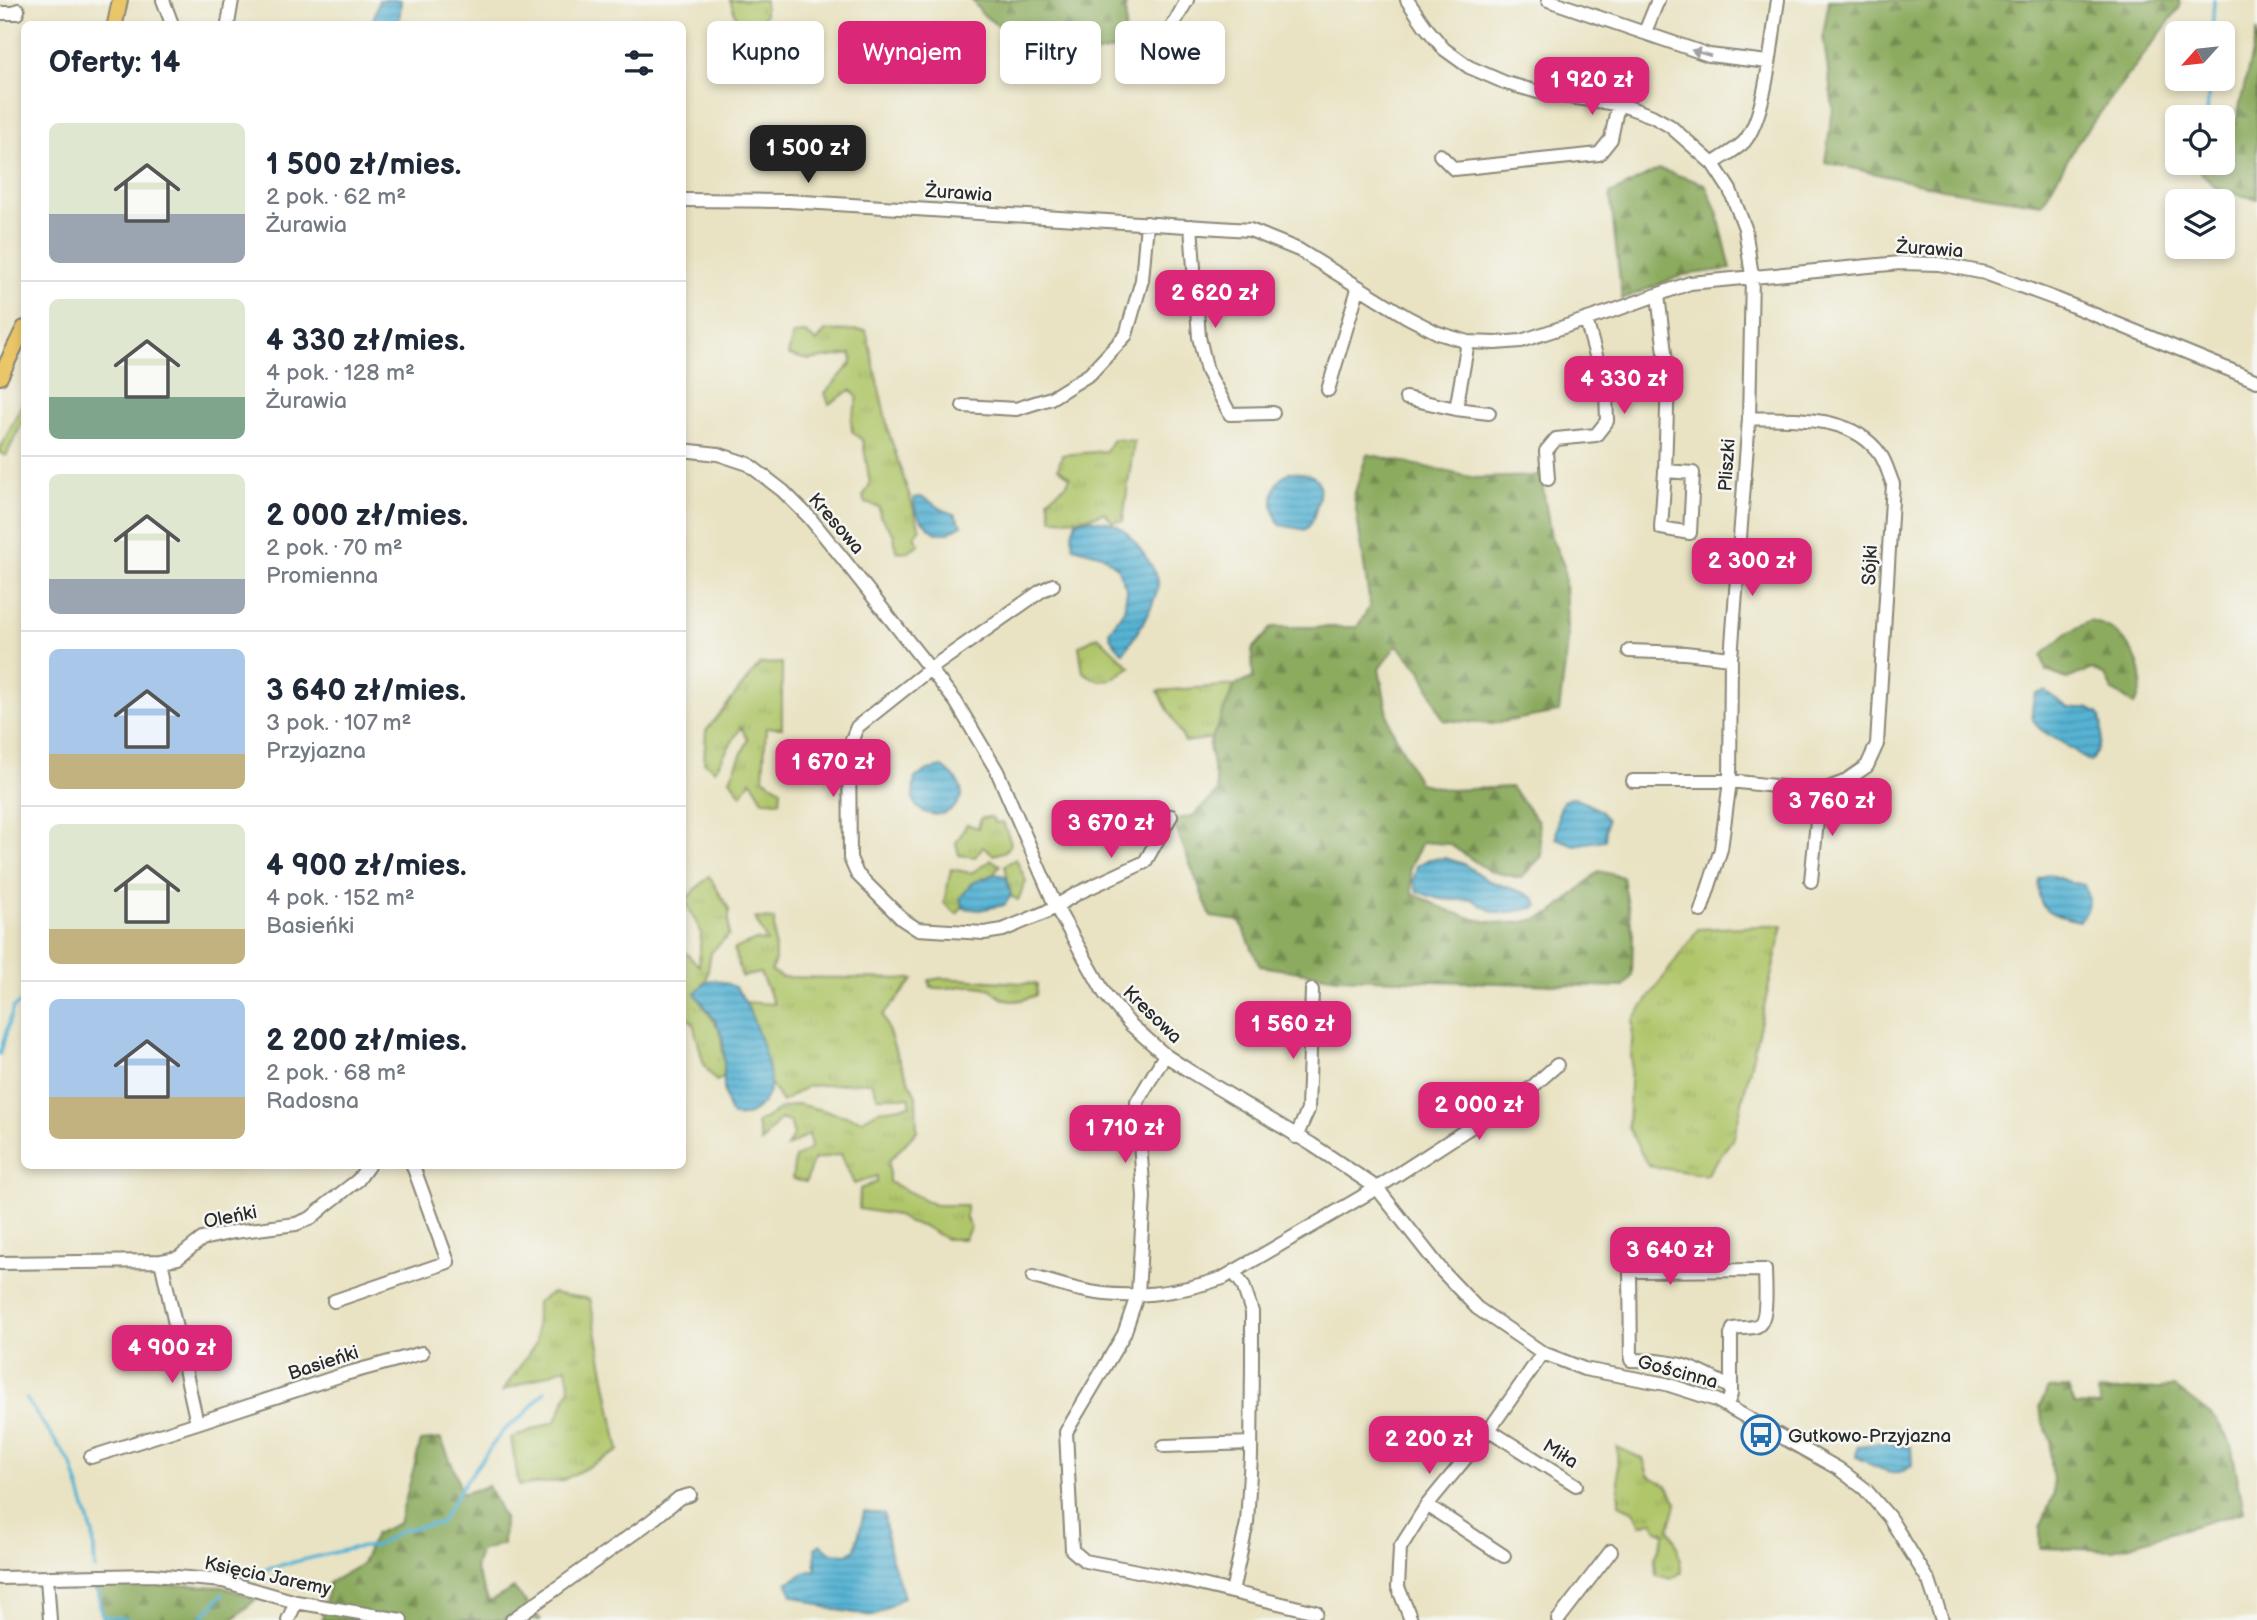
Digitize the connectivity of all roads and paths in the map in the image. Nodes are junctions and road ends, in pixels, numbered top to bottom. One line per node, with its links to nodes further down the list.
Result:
1 (120, 0): 11 (main road)
2 (163, 0): 12 (street)
3 (232, 0): 13 (street)
4 (1187, 0): 14 (street)
5 (1407, 0): 17 (street, Pliszki)
6 (1658, 0): 15 (street)
7 (1778, 0): 16 (street)
8 (1554, 1): 15 (street)
9 (18, 10): 10 (street)
10 (0, 13)
11 (116, 21)
12 (171, 21)
13 (228, 21)
14 (1175, 21)
15 (1645, 32): 16 (street, one-way to 15)
16 (1768, 62): 19 (street)
17 (1618, 104): 18 (street); 19 (street, Pliszki)
18 (1440, 155)
19 (1713, 164): 23 (street, Pliszki)
20 (686, 200): 21 (street, Żurawia)
21 (1147, 223): 22 (street, Żurawia); 33 (street)
22 (1191, 226): 24 (street, Żurawia); 35 (street)
23 (1752, 276): 25 (street, Żurawia); 30 (street, Żurawia); 37 (street, Pliszki)
24 (1358, 289): 28 (street, Żurawia); 31 (street)
25 (1658, 295): 26 (street, Żurawia); 39 (street)
26 (1586, 320): 28 (street, Żurawia); 40 (street)
27 (21, 334): 29 (main road)
28 (1468, 342): 34 (street)
29 (0, 377)
30 (2257, 381)
31 (1328, 390)
32 (1406, 398): 34 (street)
33 (963, 406)
34 (1456, 409): 36 (street)
35 (1273, 413)
36 (1489, 413)
37 (1749, 418): 43 (street, Pliszki); 47 (street, Sójki)
38 (686, 450): 44 (street, Kresowa)
39 (1665, 471): 39 (street)
40 (1548, 479)
41 (1053, 585): 44 (street)
42 (1629, 651): 43 (street)
43 (1731, 658): 46 (street, Pliszki)
44 (930, 669): 50 (street, Kresowa); 50 (street)
45 (1633, 781): 46 (street)
46 (1730, 781): 47 (street); 51 (street, Pliszki)
47 (1820, 791): 49 (street)
48 (1171, 816): 50 (street)
49 (1811, 881)
50 (1056, 907): 53 (street, Kresowa)
51 (1701, 911)
52 (1311, 990): 55 (street)
53 (1165, 1055): 55 (street, Kresowa); 63 (street)
54 (1556, 1065): 58 (street)
55 (1296, 1136): 58 (street, Kresowa)
56 (366, 1169): 59 (street, Oleńki)
57 (414, 1169): 64 (street)
58 (1377, 1188): 61 (street); 66 (street, Gościnna)
59 (161, 1261): 60 (street, Oleńki); 69 (street)
60 (0, 1263)
61 (1234, 1273): 63 (street); 71 (street)
62 (1033, 1277): 63 (street)
63 (1138, 1293): 81 (street)
64 (334, 1301)
65 (422, 1353): 69 (street, Basieńki)
66 (1542, 1353): 68 (street, Gościnna); 70 (street)
67 (1731, 1388): 67 (street); 68 (street)
68 (1727, 1405): 90 (street, Gościnna)
69 (197, 1423): 73 (street, Basieńki)
70 (1489, 1430): 74 (street, Miła); 76 (street)
71 (1251, 1443): 72 (street); 81 (street)
72 (1164, 1446)
73 (90, 1457)
74 (1576, 1485)
75 (690, 1494): 87 (street)
76 (1427, 1505): 78 (street); 88 (street)
77 (1611, 1551): 89 (street)
78 (1504, 1556)
79 (0, 1578): 80 (street, Księcia Jaremy)
80 (47, 1578): 82 (street, Księcia Jaremy); 84 (street)
81 (1232, 1592): 83 (street)
82 (296, 1602): 85 (street); 86 (street, Księcia Jaremy)
83 (1316, 1612)
84 (50, 1620)
85 (288, 1620)
86 (401, 1620)
87 (512, 1620)
88 (1411, 1620)
89 (1558, 1620)
90 (1942, 1620)

